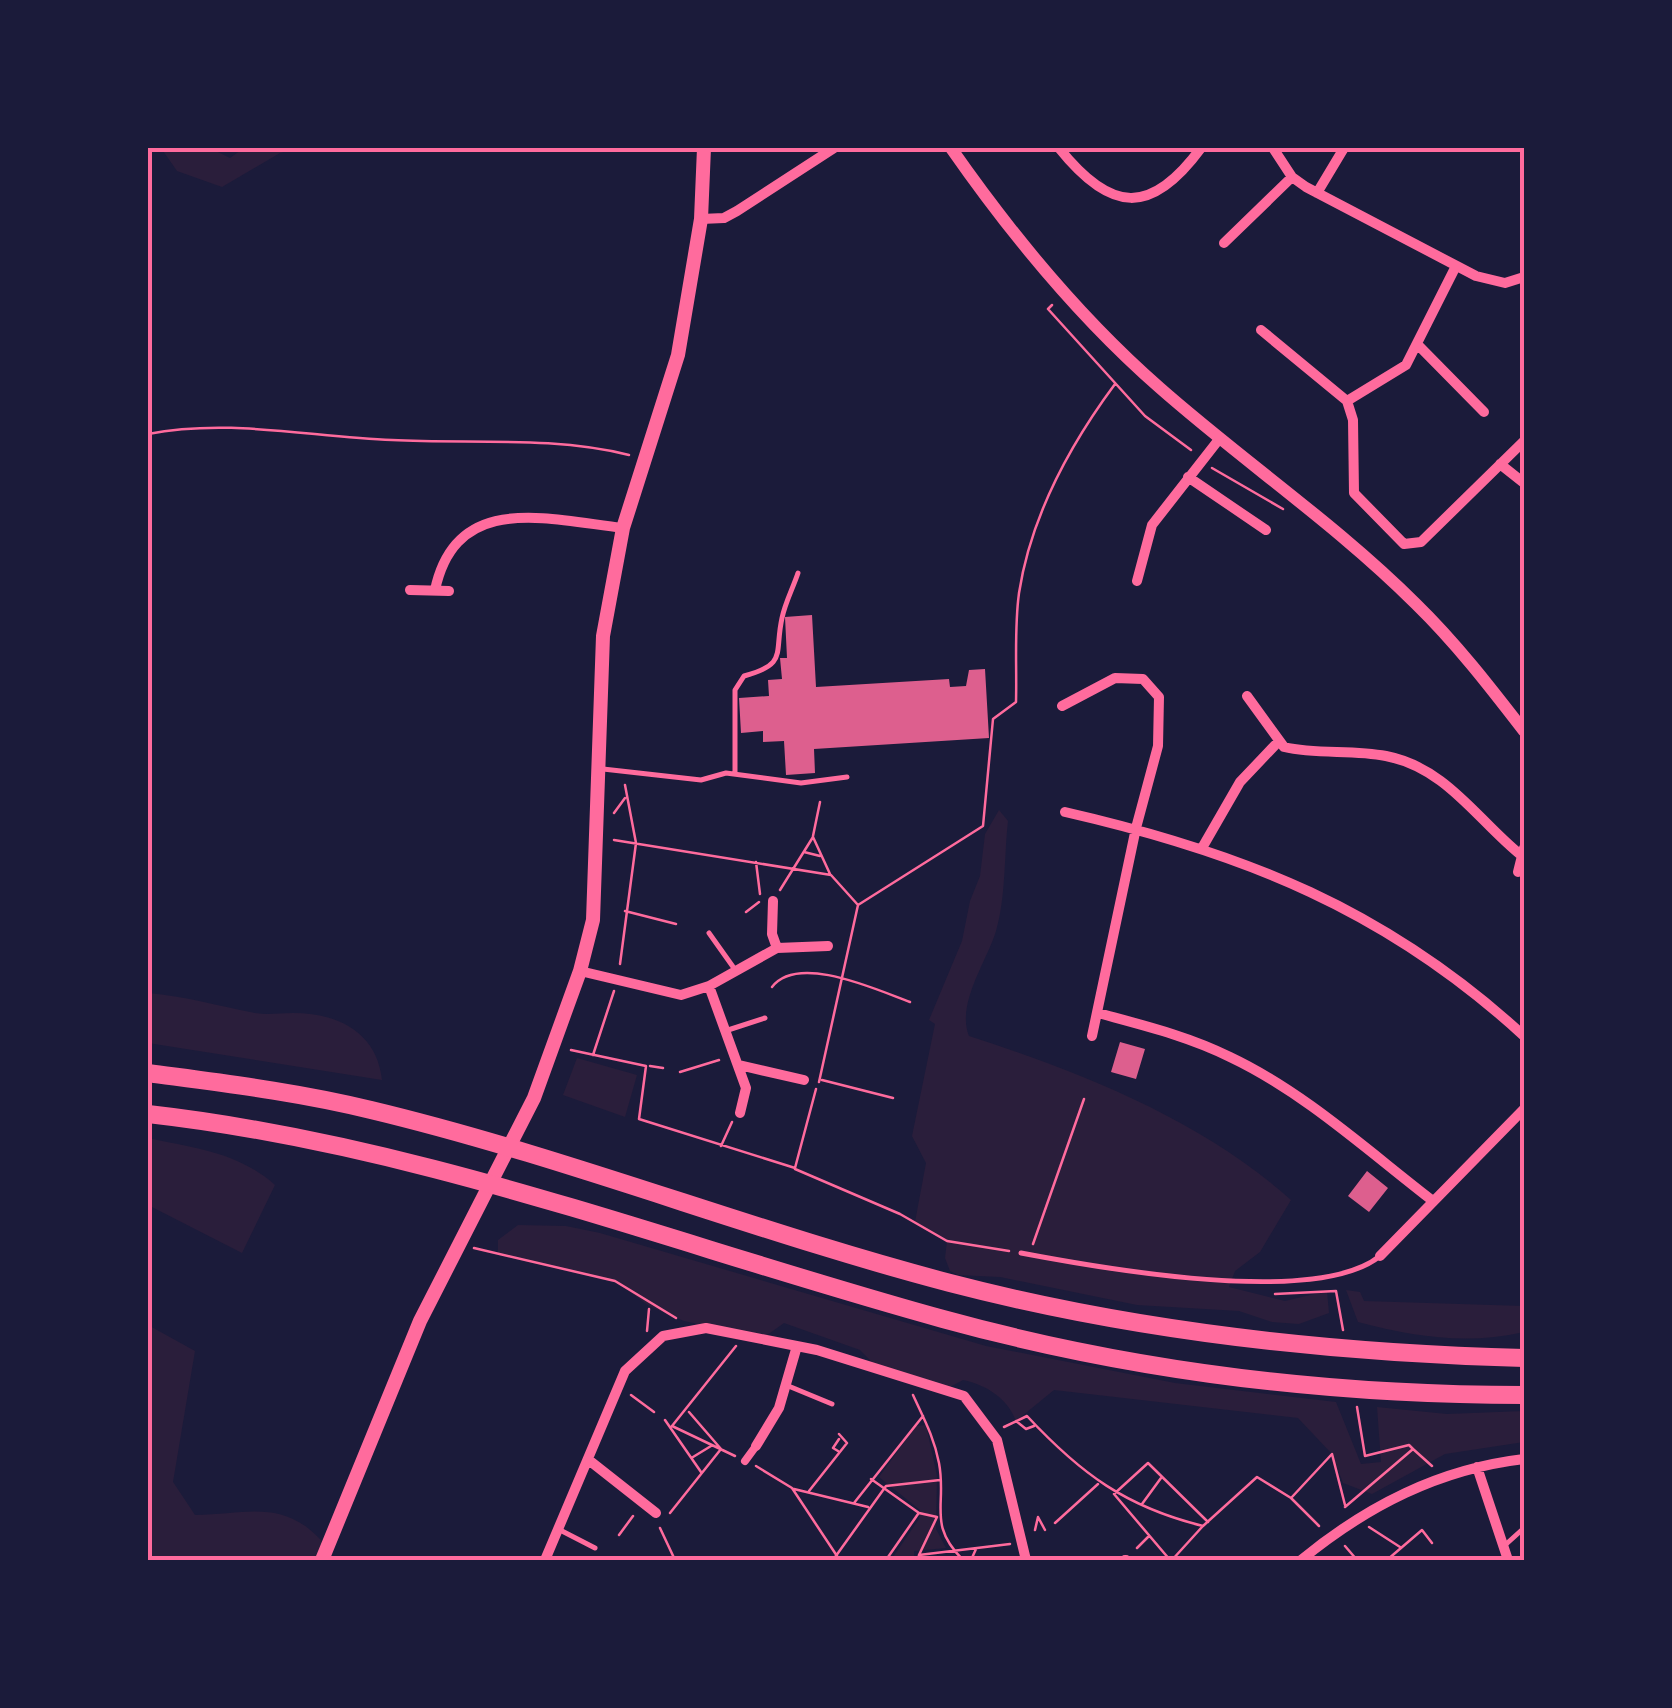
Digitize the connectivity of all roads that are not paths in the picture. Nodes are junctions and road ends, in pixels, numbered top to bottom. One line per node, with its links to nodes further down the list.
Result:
1 (704, 148): 10 (main road)
2 (834, 148): 10 (street)
3 (951, 148): 18 (street)
4 (1059, 148): 5 (street)
5 (1202, 148)
6 (1273, 148): 8 (street)
7 (1344, 148): 9 (street)
8 (1292, 177): 9 (street); 11 (street)
9 (1317, 193): 12 (street)
10 (701, 219): 23 (main road)
11 (1224, 242)
12 (1456, 266): 13 (street); 15 (street)
13 (1524, 277)
14 (1261, 330): 16 (street)
15 (1419, 346): 16 (street); 17 (street)
16 (1347, 401): 20 (street)
17 (1484, 412)
18 (1220, 438): 21 (street); 32 (street)
19 (1524, 440): 20 (street)
20 (1500, 464): 22 (street)
21 (1188, 477): 24 (street); 26 (street)
22 (1524, 483)
23 (623, 528): 28 (street); 34 (main road)
24 (1266, 530)
25 (798, 573): 35 (lane)
26 (1137, 581)
27 (410, 590): 28 (street)
28 (435, 590): 29 (street)
29 (449, 591)
30 (1247, 696): 33 (street)
31 (1062, 706): 38 (street)
32 (1524, 731)
33 (1278, 742): 39 (street); 40 (street)
34 (599, 769): 35 (lane); 46 (main road)
35 (735, 774): 36 (lane)
36 (847, 778)
37 (1065, 812): 38 (street)
38 (1136, 828): 39 (street); 49 (street)
39 (1202, 848): 53 (street)
40 (1523, 852): 41 (street)
41 (1518, 872)
42 (767, 901): 45 (street)
43 (709, 933): 47 (lane)
44 (828, 946): 45 (street)
45 (777, 948): 47 (street)
46 (580, 971): 48 (street); 78 (main road)
47 (736, 971): 48 (street)
48 (709, 986): 51 (street)
49 (1098, 1013): 52 (street); 60 (street)
50 (765, 1018): 51 (lane)
51 (725, 1031): 54 (street)
52 (1092, 1036)
53 (1524, 1036)
54 (736, 1060): 56 (street); 58 (street)
55 (148, 1074): 64 (highway)
56 (804, 1080)
57 (1524, 1110): 60 (street)
58 (740, 1113)
59 (148, 1114): 66 (highway)
60 (1433, 1200): 62 (street)
61 (1021, 1253): 62 (lane)
62 (1380, 1256)
63 (796, 1346): 65 (street); 71 (street); 80 (street)
64 (1524, 1358)
65 (786, 1385): 67 (lane); 68 (street)
66 (1524, 1394)
67 (832, 1404)
68 (756, 1446): 70 (street)
69 (1524, 1459): 72 (street)
70 (746, 1460)
71 (590, 1461): 73 (street); 75 (street)
72 (1477, 1467): 77 (street); 81 (street)
73 (657, 1520)
74 (1524, 1528): 77 (lane)
75 (560, 1530): 76 (lane); 79 (street)
76 (595, 1548)
77 (1505, 1557)
78 (322, 1560)
79 (545, 1560)
80 (1026, 1560)
81 (1301, 1560)

